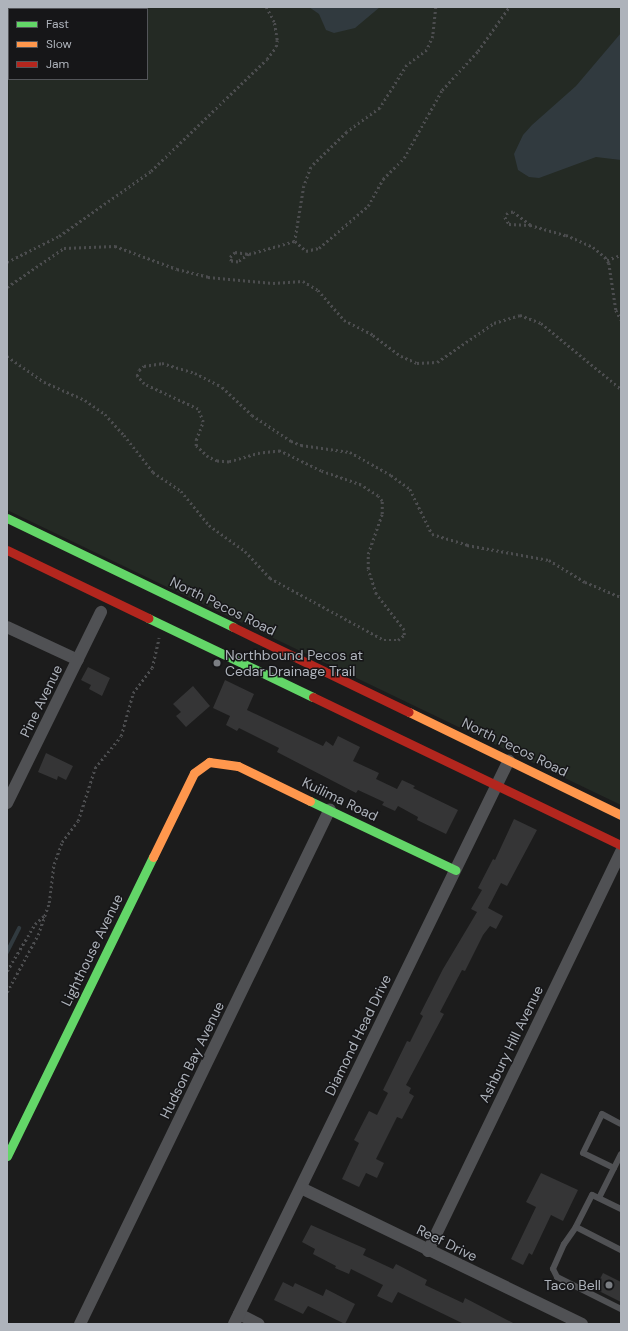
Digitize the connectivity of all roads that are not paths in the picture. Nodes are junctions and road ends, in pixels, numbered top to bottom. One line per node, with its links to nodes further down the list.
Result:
1 (7, 518): 6 (main road, North Pecos Road)
2 (7, 550): 8 (main road)
3 (101, 612): 5 (street, Pine Avenue)
4 (7, 627): 5 (street)
5 (78, 660): 9 (street, Pine Avenue)
6 (509, 760): 8 (street, Diamond Head Drive); 11 (main road, North Pecos Road)
7 (209, 762): 10 (main road, Kuilima Road); 17 (main road, Lighthouse Avenue)
8 (497, 784): 12 (main road); 14 (street, Diamond Head Drive)
9 (7, 803)
10 (330, 809): 14 (main road, Kuilima Road); 27 (street, Hudson Bay Avenue)
11 (621, 815)
12 (621, 845)
13 (621, 851): 24 (street, Ashbury Hill Avenue)
14 (455, 870): 19 (street, Diamond Head Drive)
15 (621, 1124): 18 (lane)
16 (621, 1154): 18 (lane)
17 (7, 1156)
18 (614, 1168): 20 (lane)
19 (300, 1188): 24 (street, Reef Drive); 26 (street, Diamond Head Drive)
20 (599, 1198): 21 (lane); 22 (lane)
21 (621, 1209)
22 (576, 1227): 23 (lane); 25 (lane)
23 (621, 1250)
24 (428, 1251): 29 (street, Reef Drive)
25 (621, 1309)
26 (237, 1319): 28 (street)
27 (80, 1324)
28 (259, 1324)
29 (582, 1324)

